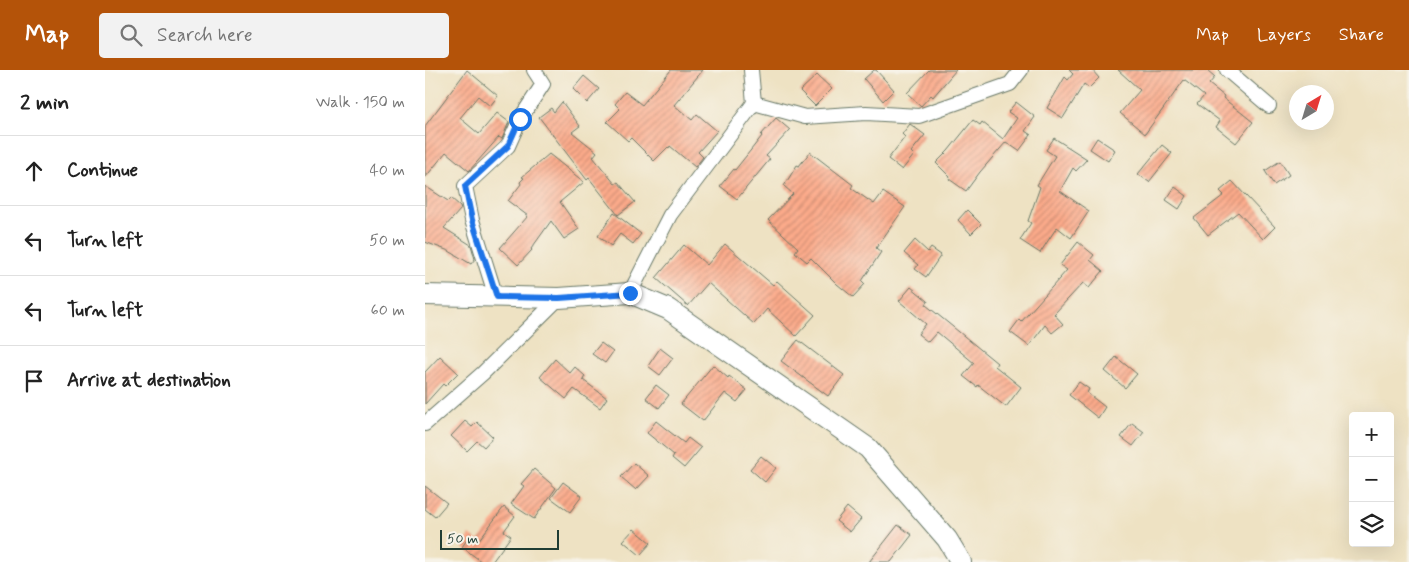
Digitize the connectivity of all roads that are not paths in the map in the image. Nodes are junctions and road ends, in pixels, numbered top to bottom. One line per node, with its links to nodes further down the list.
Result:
1 (534, 70): 9 (street)
2 (751, 70): 5 (street)
3 (1021, 70): 5 (street)
4 (1227, 70): 6 (street)
5 (754, 103): 7 (street)
6 (1269, 106)
7 (630, 293): 10 (street); 12 (street)
8 (425, 294): 9 (street)
9 (497, 297): 10 (street)
10 (559, 298): 11 (street)
11 (425, 424)
12 (961, 562)

